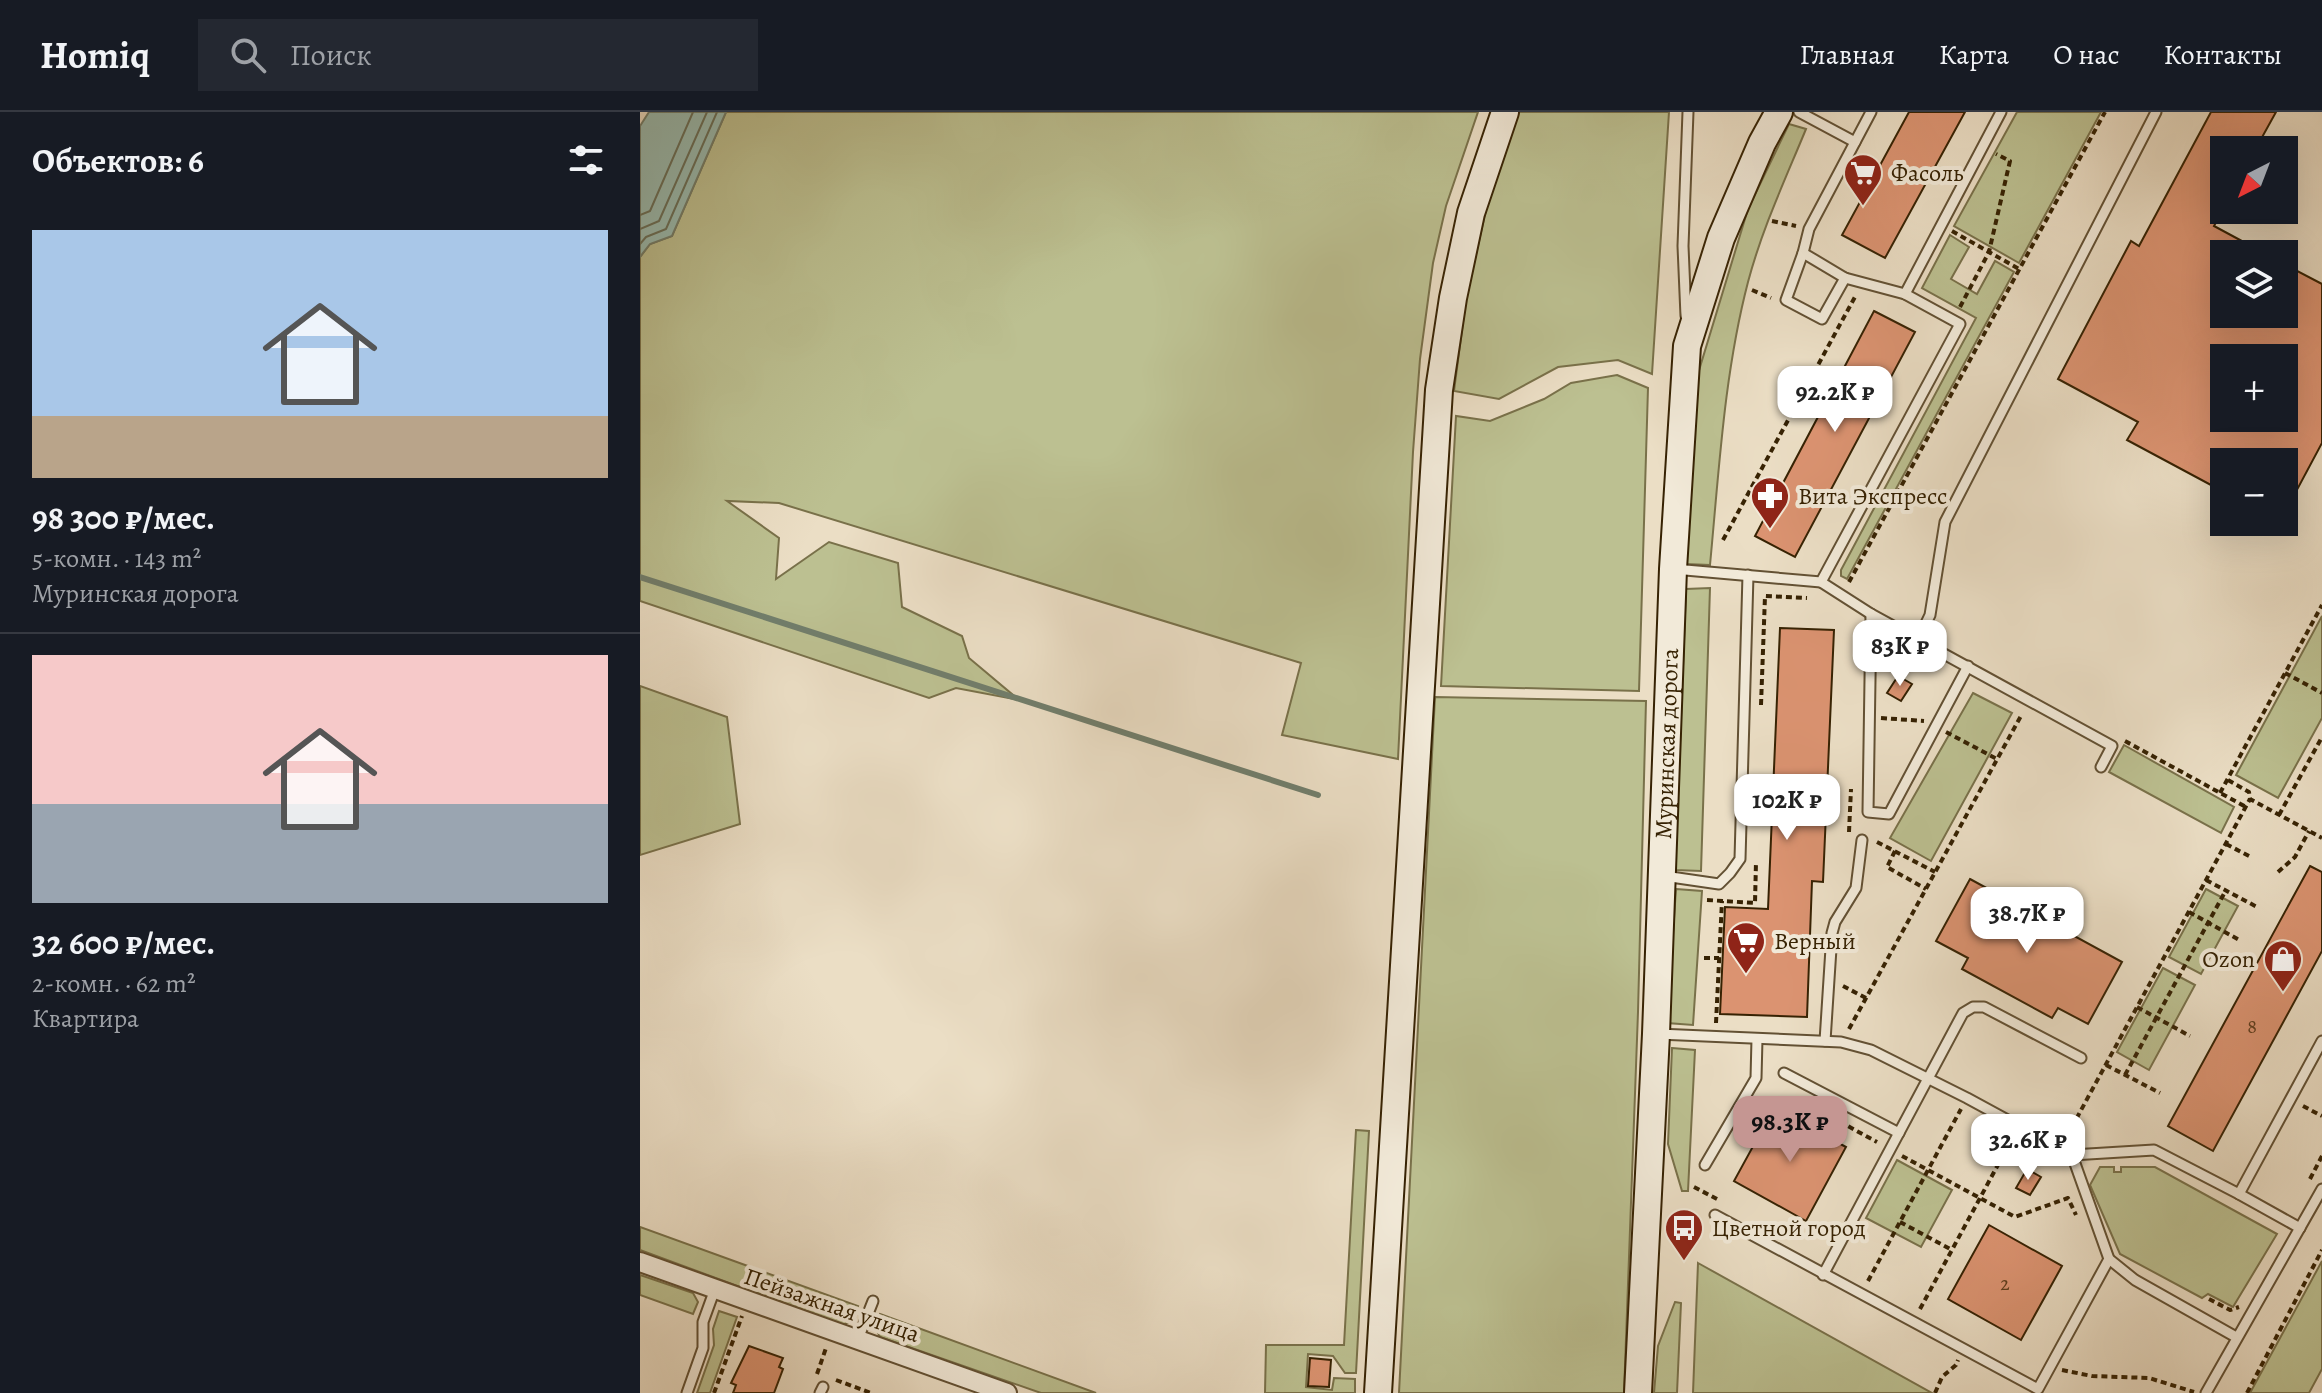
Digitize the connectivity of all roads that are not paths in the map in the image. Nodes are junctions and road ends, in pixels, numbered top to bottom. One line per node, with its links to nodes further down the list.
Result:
1 (1505, 112): 46 (street)
2 (1688, 112): 12 (lane)
3 (1779, 112): 12 (street, Муринская дорога)
4 (1799, 112): 8 (lane)
5 (1871, 112): 8 (lane)
6 (2001, 112): 11 (lane)
7 (2156, 112): 17 (lane)
8 (1855, 142): 9 (lane)
9 (1803, 253): 10 (lane); 10 (lane)
10 (1845, 278): 11 (lane)
11 (1905, 294): 15 (lane)
12 (1687, 346): 13 (street, Муринская дорога)
13 (1673, 569): 14 (lane); 21 (street, Муринская дорога)
14 (1748, 575): 15 (lane); 21 (lane)
15 (1821, 582): 16 (lane)
16 (1871, 614): 17 (lane); 18 (lane)
17 (1918, 640): 18 (lane)
18 (1968, 666): 19 (lane)
19 (2101, 767)
20 (1862, 840): 24 (lane)
21 (1662, 876): 22 (street, Муринская дорога)
22 (1656, 1034): 23 (lane); 47 (street, Муринская дорога)
23 (1757, 1039): 24 (lane); 31 (lane)
24 (1825, 1041): 28 (lane)
25 (2322, 1041): 33 (lane)
26 (2081, 1058): 28 (lane)
27 (1784, 1073): 29 (lane)
28 (1929, 1078): 29 (lane); 30 (lane)
29 (1899, 1133): 38 (lane)
30 (2072, 1155): 33 (lane); 36 (lane)
31 (1705, 1165)
32 (2322, 1189): 35 (lane)
33 (2239, 1194): 35 (lane)
34 (1715, 1215): 38 (lane)
35 (2300, 1228): 41 (lane)
36 (2109, 1259): 38 (lane); 41 (lane)
37 (640, 1262): 39 (street, Пейзажная улица)
38 (1823, 1275)
39 (715, 1289): 42 (street, Пейзажная улица); 44 (lane)
40 (873, 1301): 42 (lane)
41 (2236, 1337): 43 (lane)
42 (858, 1339): 45 (street, Пейзажная улица)
43 (2206, 1392)
44 (687, 1393)
45 (1007, 1393)
46 (1378, 1393)
47 (1638, 1393)

